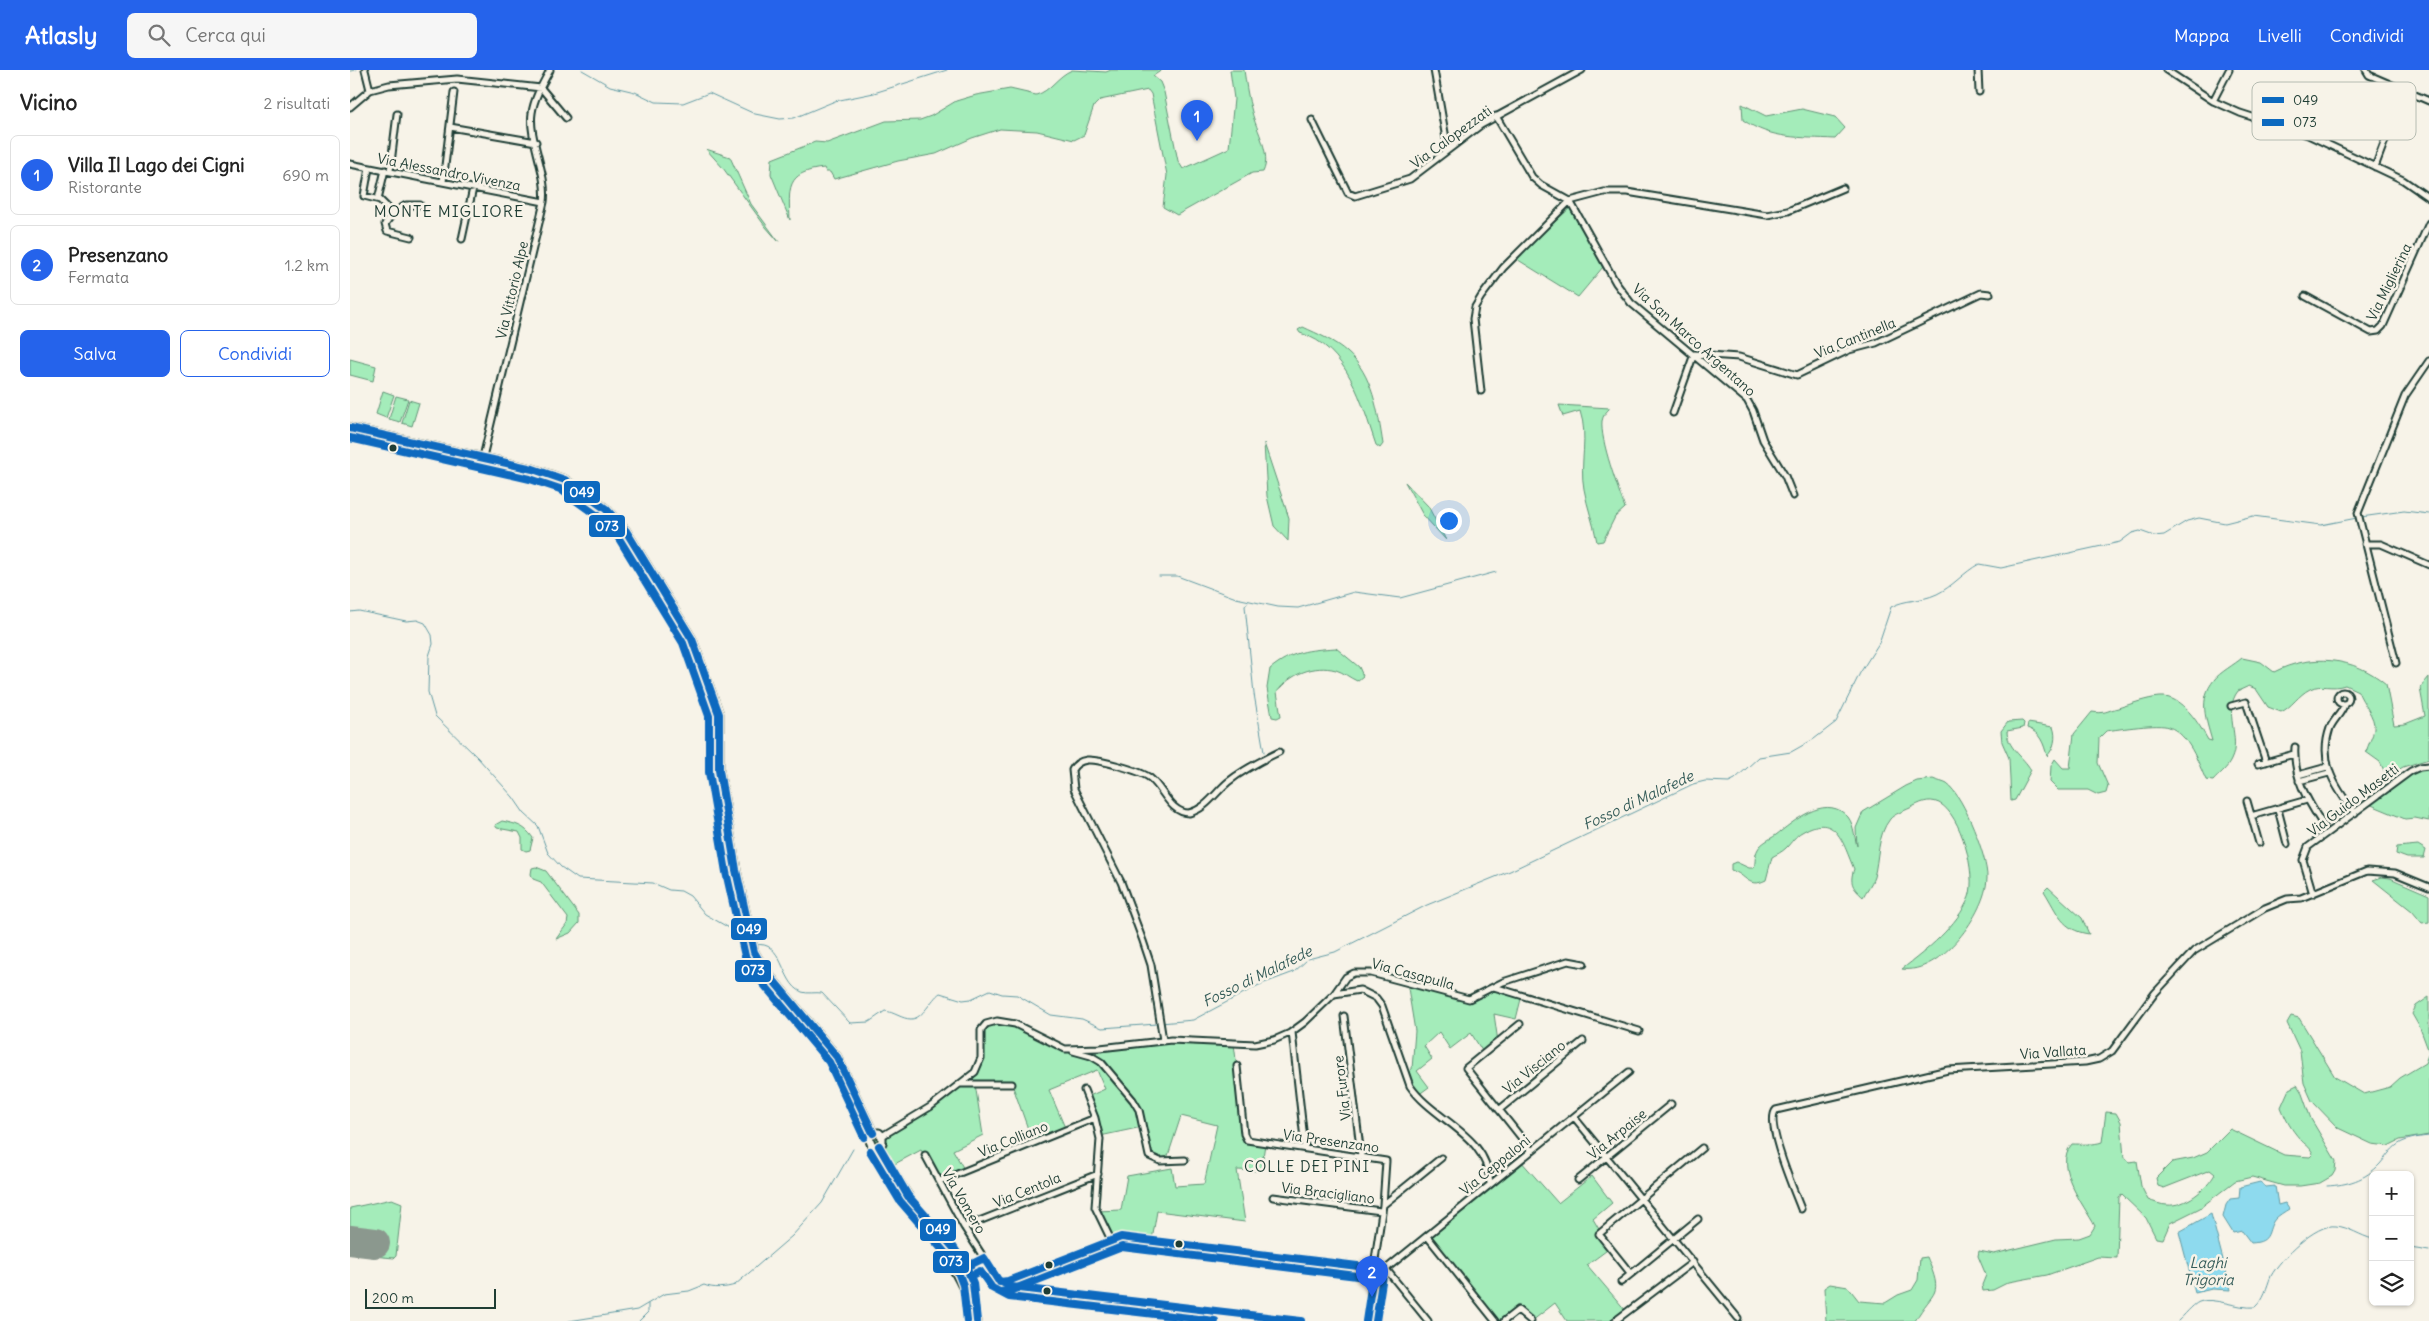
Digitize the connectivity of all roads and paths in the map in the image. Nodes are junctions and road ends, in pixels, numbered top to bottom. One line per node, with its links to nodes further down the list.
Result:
1 (365, 70): 11 (street)
2 (550, 70): 10 (street, Via Vittorio Alpe)
3 (1434, 70): 27 (street)
4 (1582, 70): 19 (street, Via Calopezzati)
5 (1978, 70): 13 (street)
6 (2166, 70): 15 (street)
7 (2229, 70): 15 (street)
8 (2366, 70): 9 (street)
9 (2386, 82)
10 (540, 88): 11 (street); 21 (street); 26 (street, Via Vittorio Alpe)
11 (370, 90): 17 (street)
12 (454, 92): 23 (street)
13 (1979, 92)
14 (2416, 95): 16 (street)
15 (2213, 101): 20 (street)
16 (2429, 101)
17 (350, 108)
18 (397, 114): 31 (street)
19 (1496, 116): 27 (street, Via Calopezzati); 37 (street)
20 (2252, 116)
21 (566, 118)
22 (1312, 120): 27 (street, Via Calopezzati)
23 (450, 127): 26 (street); 32 (street)
24 (2319, 140): 29 (street)
25 (2385, 140): 29 (street)
26 (536, 142): 38 (street, Via Vittorio Alpe)
27 (1448, 150)
28 (350, 164): 30 (street, Via Alessandro Vivenza)
29 (2375, 167): 35 (street)
30 (369, 168): 31 (street, Via Alessandro Vivenza); 36 (street)
31 (387, 171): 32 (street, Via Alessandro Vivenza); 36 (street)
32 (443, 182): 33 (street, Via Alessandro Vivenza)
33 (474, 188): 38 (street, Via Alessandro Vivenza); 43 (street)
34 (1843, 188): 37 (street)
35 (2429, 198)
36 (378, 199): 40 (street)
37 (1570, 201): 46 (street, Via San Marco Argentano); 48 (street)
38 (544, 202): 51 (street, Via Vittorio Alpe)
39 (420, 204): 40 (street)
40 (394, 213): 42 (street)
41 (2429, 223): 45 (street, Via Miglierina)
42 (411, 236)
43 (462, 239)
44 (1990, 294): 46 (street, Via Cantinella)
45 (2305, 296)
46 (1694, 354): 49 (street); 52 (street, Via San Marco Argentano)
47 (2429, 361): 53 (street)
48 (1481, 391)
49 (1673, 413)
50 (350, 428): 51 (main road)
51 (483, 457): 95 (main road)
52 (1793, 496)
53 (2365, 544): 54 (street); 55 (street)
54 (2429, 566)
55 (2396, 663)
56 (2344, 705): 64 (street)
57 (2231, 706): 61 (street)
58 (2295, 747): 60 (street)
59 (1279, 752): 83 (street)
60 (2294, 754): 61 (street); 65 (street)
61 (2266, 762): 62 (street)
62 (2258, 764)
63 (2429, 766): 69 (street, Via Guido Masetti)
64 (2328, 770): 65 (street); 69 (street)
65 (2299, 778): 66 (street)
66 (2307, 800): 68 (street); 71 (street)
67 (2246, 801): 70 (street)
68 (2278, 808): 70 (street); 73 (street)
69 (2355, 813): 75 (street, Via Guido Masetti)
70 (2251, 816): 72 (street)
71 (2323, 825)
72 (2259, 844)
73 (2287, 844)
74 (2429, 887): 75 (street, Via Vallata)
75 (2313, 894): 114 (street, Via Vallata)
76 (1584, 964): 77 (street, Via Casapulla)
77 (1494, 986): 78 (street, Via Casapulla); 81 (street)
78 (1334, 994): 82 (street, Via Casapulla); 109 (street)
79 (1344, 1016): 102 (street, Via Furore)
80 (1520, 1024): 92 (street)
81 (1639, 1031)
82 (1292, 1032): 83 (street); 98 (street)
83 (1163, 1040): 85 (street)
84 (1583, 1041): 92 (street, Via Visciano)
85 (1065, 1049): 88 (street); 105 (street)
86 (1237, 1066): 98 (street, Via Presenzano)
87 (1629, 1072): 93 (street, Via Ceppaloni)
88 (960, 1084): 89 (street); 96 (street)
89 (1012, 1084)
90 (1084, 1090): 94 (street)
91 (1671, 1104): 103 (street, Via Arpaise)
92 (1499, 1110): 100 (street)
93 (1574, 1116): 100 (street, Via Ceppaloni); 103 (street)
94 (1095, 1118): 106 (street); 108 (street, Via Colliano)
95 (873, 1133): 96 (main road); 97 (main road)
96 (882, 1136): 97 (main road)
97 (879, 1146): 112 (main road)
98 (1305, 1148): 102 (street, Via Presenzano)
99 (1702, 1148): 111 (street)
100 (1531, 1150): 109 (street, Via Ceppaloni)
101 (925, 1155): 108 (street, Via Vomero)
102 (1361, 1156): 113 (street, Via Presenzano)
103 (1606, 1157): 107 (street, Via Arpaise); 111 (street)
104 (1441, 1158): 113 (street)
105 (1185, 1160)
106 (1098, 1174): 117 (street, Via Centola); 120 (street)
107 (1578, 1180)
108 (940, 1181): 117 (street, Via Vomero)
109 (1490, 1184): 118 (street, Via Ceppaloni)
110 (1273, 1197): 115 (street, Via Bracigliano)
111 (1640, 1198): 119 (street); 126 (street)
112 (913, 1202): 123 (street); 132 (main road)
113 (1383, 1205): 115 (street, Via Presenzano)
114 (1802, 1209)
115 (1381, 1211): 124 (street, Via Presenzano)
116 (1698, 1219): 119 (street)
117 (964, 1227): 121 (street, Via Vomero)
118 (1427, 1236): 125 (street, Via Ceppaloni); 138 (street)
119 (1674, 1239): 122 (street); 126 (street)
120 (1111, 1240): 124 (street); 127 (street)
121 (984, 1258): 123 (street); 128 (street, Via Vomero)
122 (1692, 1262): 133 (street); 141 (street)
123 (966, 1267): 131 (street)
124 (1374, 1268): 125 (street); 136 (street, Via Presenzano)
125 (1386, 1269): 137 (street)
126 (1631, 1274): 129 (street)
127 (1015, 1278): 128 (street); 130 (street)
128 (1000, 1282): 130 (street)
129 (1621, 1282)
130 (1014, 1287): 135 (street)
131 (973, 1288): 132 (street); 134 (street)
132 (964, 1291): 134 (main road)
133 (1738, 1318)
134 (977, 1320)
135 (1301, 1321)
136 (1366, 1321)
137 (1428, 1321)
138 (1495, 1321)
139 (1504, 1321): 140 (street)
140 (1531, 1321)
141 (1615, 1321)

